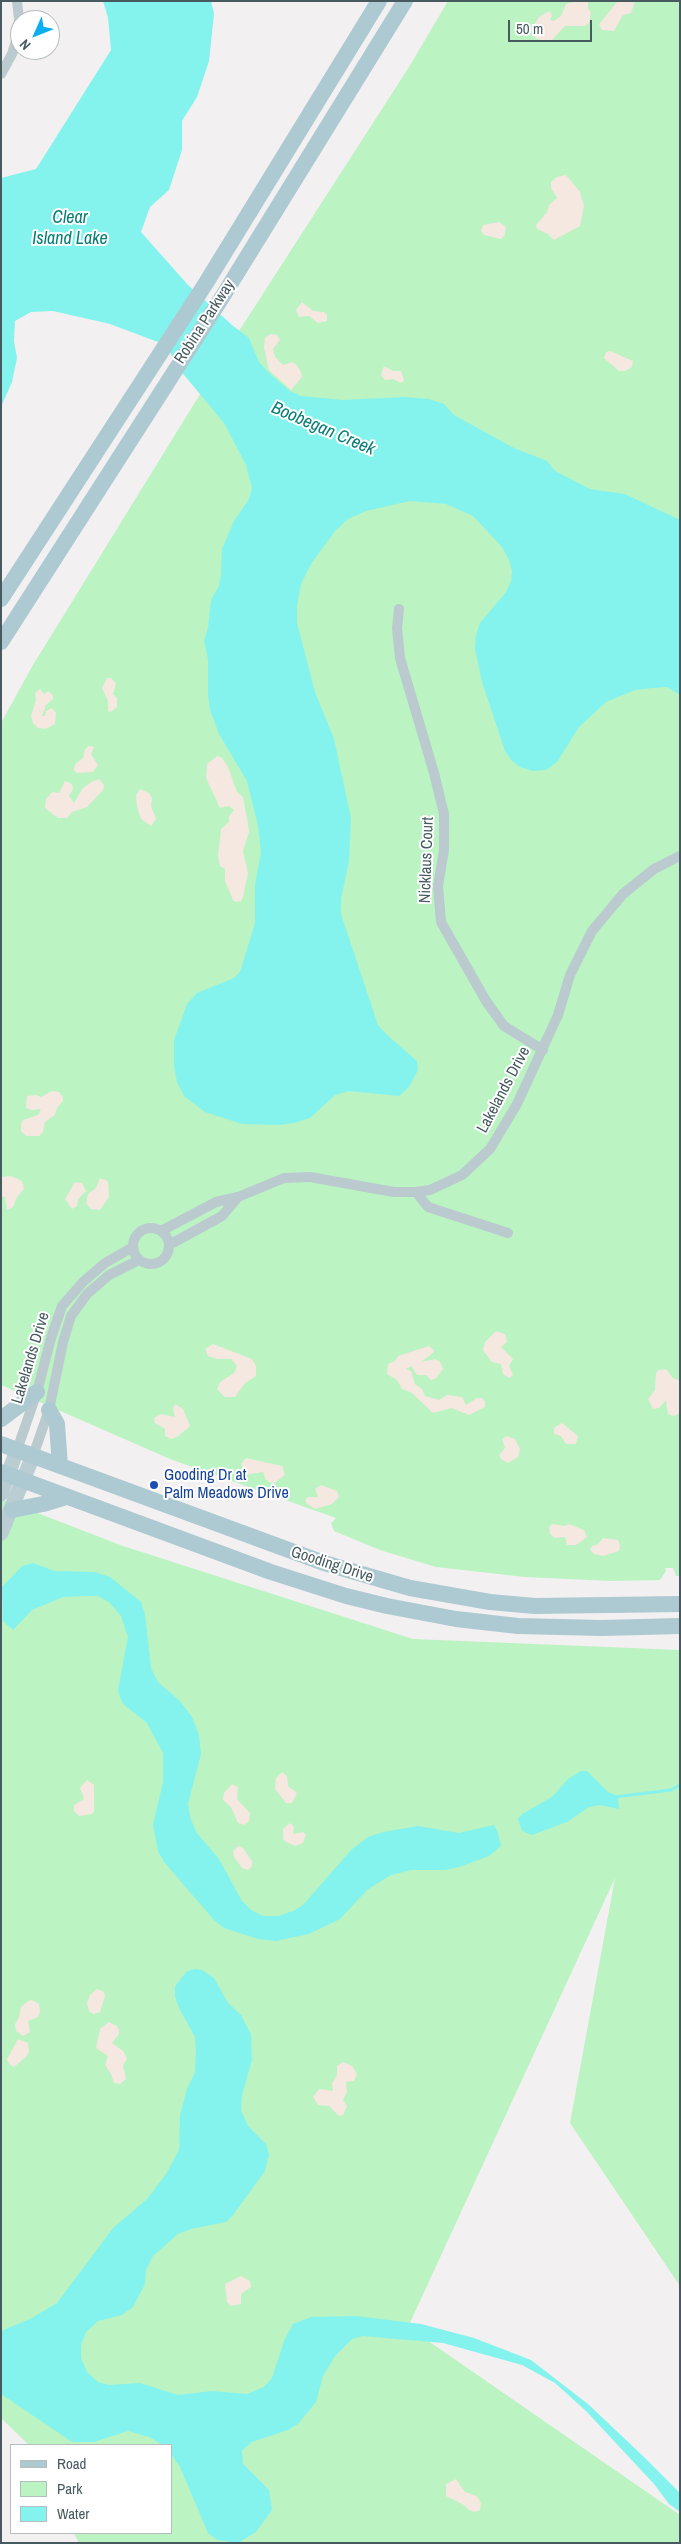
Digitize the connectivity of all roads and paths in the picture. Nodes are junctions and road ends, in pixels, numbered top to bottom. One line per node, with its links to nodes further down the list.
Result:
1 (17, 1): 4 (street)
2 (379, 1): 5 (main road, Robina Parkway)
3 (406, 1): 7 (main road, Robina Parkway)
4 (1, 74)
5 (1, 600)
6 (399, 609): 9 (street, Nicklaus Court)
7 (1, 642)
8 (680, 856): 9 (street, Lakelands Drive)
9 (543, 1050): 10 (street, Lakelands Drive)
10 (416, 1192): 11 (street, Lakelands Drive); 13 (street)
11 (238, 1197): 12 (street, Lakelands Drive); 14 (street)
12 (161, 1232): 14 (street); 15 (street)
13 (508, 1233)
14 (168, 1245): 16 (street)
15 (133, 1247): 16 (street); 17 (street, Lakelands Drive)
16 (139, 1260): 18 (street, Lakelands Drive)
17 (38, 1392): 19 (main road); 21 (street, Lakelands Drive)
18 (49, 1410): 22 (street, Lakelands Drive); 23 (main road)
19 (1, 1419)
20 (1, 1444): 21 (main road, Gooding Drive)
21 (17, 1450): 22 (main road, Gooding Drive); 24 (street)
22 (33, 1456): 23 (main road, Gooding Drive); 25 (street)
23 (60, 1466): 30 (main road, Gooding Drive)
24 (4, 1473): 25 (main road, Gooding Drive); 26 (street)
25 (24, 1480): 27 (main road, Gooding Drive); 28 (street)
26 (1, 1494)
27 (66, 1497): 28 (main road); 31 (main road, Gooding Drive)
28 (12, 1510): 29 (street)
29 (1, 1533)
30 (680, 1604)
31 (680, 1626)

